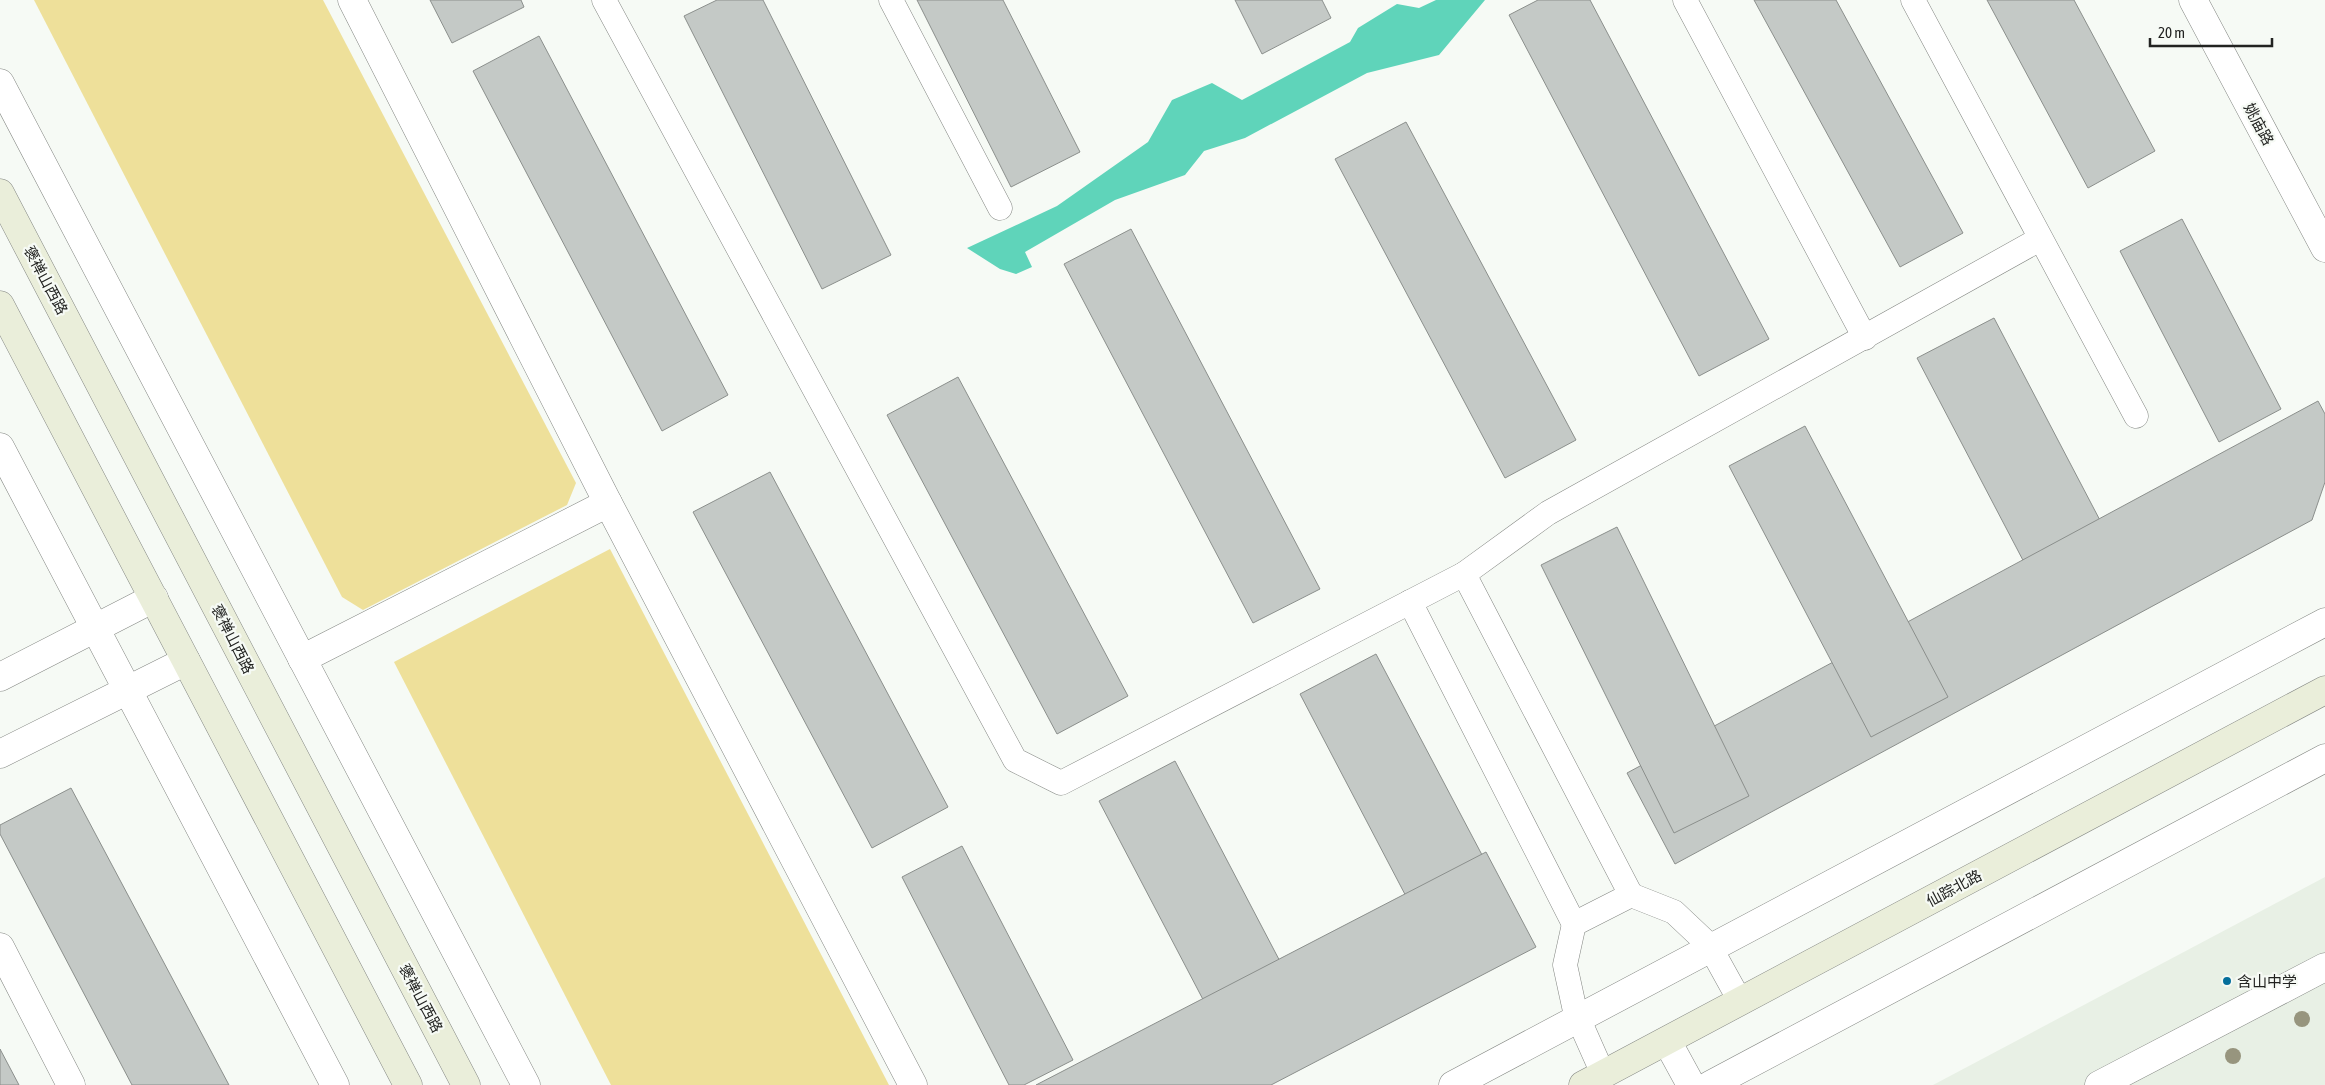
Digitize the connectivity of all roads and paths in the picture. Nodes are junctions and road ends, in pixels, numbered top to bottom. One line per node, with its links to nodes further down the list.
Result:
1 (352, 0): 16 (street)
2 (891, 0): 9 (lane)
3 (1685, 0): 13 (lane)
4 (1912, 0): 10 (lane)
5 (2193, 0): 11 (street, 姚庙路)
6 (609, 2): 19 (lane)
7 (0, 83): 22 (street)
8 (0, 193): 41 (main road, 褒禅山西路)
9 (1000, 208)
10 (2040, 239): 13 (lane); 14 (lane)
11 (2325, 248)
12 (0, 306): 18 (main road)
13 (1865, 338): 17 (lane)
14 (2136, 416)
15 (0, 447): 21 (street)
16 (608, 503): 22 (street); 43 (street)
17 (1464, 574): 19 (lane); 29 (lane)
18 (154, 598): 21 (street); 23 (main road)
19 (1410, 602): 30 (lane)
20 (2325, 622): 32 (street)
21 (94, 628): 24 (street); 25 (street)
22 (302, 659): 42 (street)
23 (186, 661): 25 (street); 40 (main road)
24 (0, 677)
25 (126, 690): 27 (street); 39 (street)
26 (2325, 690): 34 (main road, 仙踪北路)
27 (0, 754)
28 (2325, 758): 46 (street)
29 (1631, 896): 30 (lane); 32 (lane)
30 (1574, 924): 35 (lane)
31 (0, 947): 38 (street)
32 (1711, 948): 34 (lane); 35 (street)
33 (2325, 967): 47 (street)
34 (1740, 1002): 36 (main road, 仙踪北路)
35 (1578, 1019): 37 (lane); 44 (street)
36 (1667, 1041): 37 (main road, 仙踪北路); 45 (street)
37 (1593, 1079)
38 (71, 1085)
39 (335, 1085)
40 (408, 1085)
41 (466, 1085)
42 (526, 1085)
43 (914, 1085)
44 (1453, 1085)
45 (1691, 1085)
46 (1710, 1085)
47 (2099, 1085)

